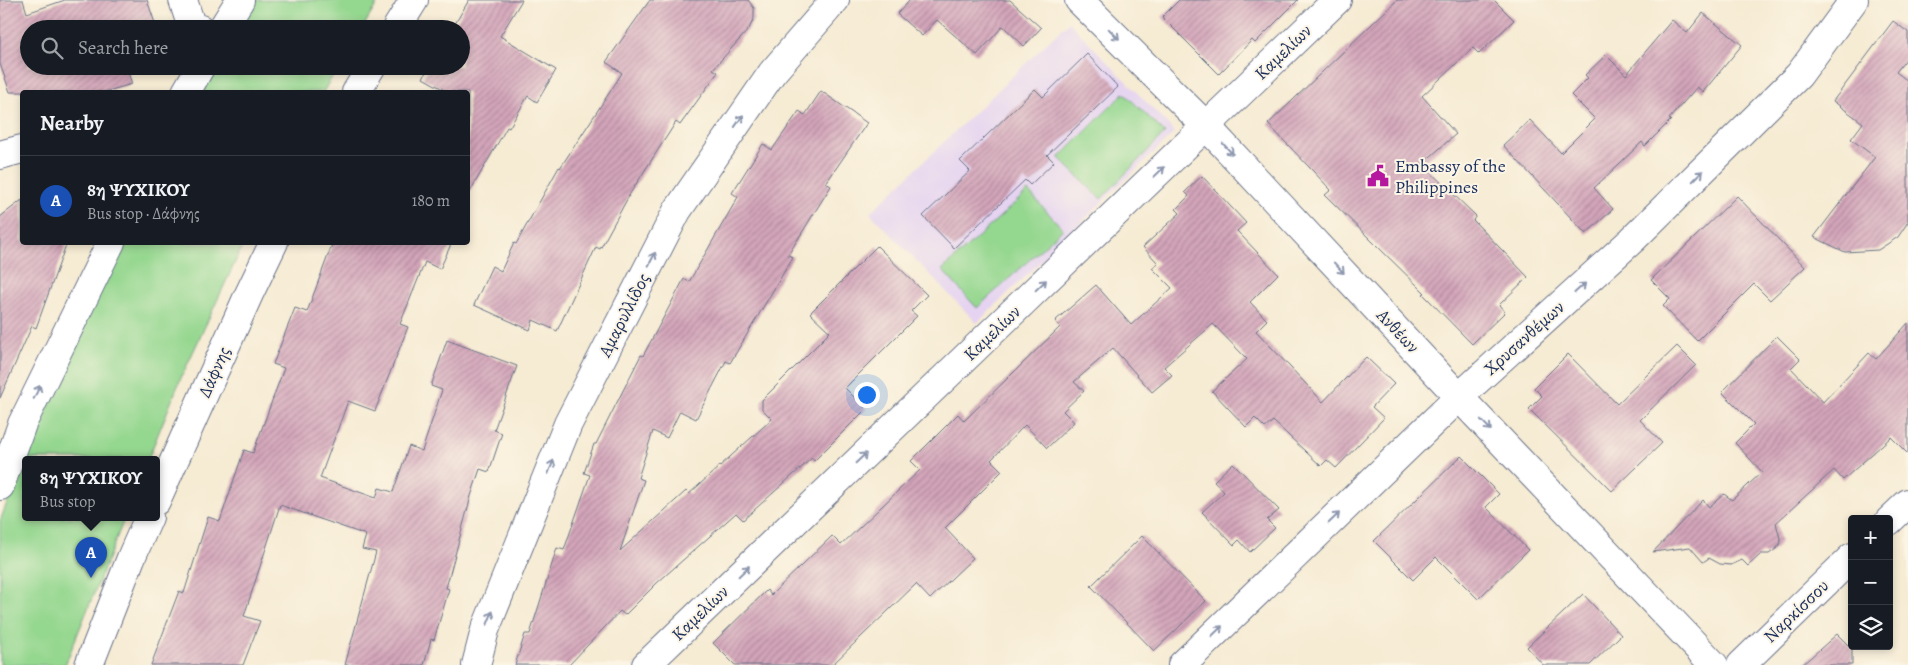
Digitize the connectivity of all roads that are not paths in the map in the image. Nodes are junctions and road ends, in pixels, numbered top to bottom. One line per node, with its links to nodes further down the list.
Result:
1 (183, 0): 8 (street)
2 (240, 0): 9 (street)
3 (414, 0): 10 (street)
4 (835, 0): 29 (street, Αμαρυλλίδος, one-way to 4)
5 (1079, 0): 15 (street, Ανθέων, one-way to 15)
6 (1337, 0): 15 (street, Καμελίων)
7 (1854, 0): 20 (street, Χρυσανθέμων, one-way to 7)
8 (189, 20)
9 (228, 20)
10 (402, 20)
11 (196, 75): 13 (street)
12 (366, 75): 14 (street)
13 (187, 90)
14 (357, 90)
15 (1206, 126): 20 (street, Ανθέων, one-way to 20); 30 (street, Καμελίων, one-way to 15)
16 (20, 150): 17 (street)
17 (0, 155)
18 (109, 245): 21 (street, one-way to 18)
19 (273, 245): 23 (street, Δάφνης)
20 (1459, 397): 31 (street, Χρυσανθέμων, one-way to 20); 32 (street, Ανθέων, one-way to 32)
21 (11, 428): 22 (street)
22 (0, 486)
23 (160, 492)
24 (1908, 503): 25 (street)
25 (1893, 517)
26 (147, 521): 28 (street)
27 (1849, 560): 33 (street, Ναρκίσσου)
28 (89, 665)
29 (476, 665)
30 (646, 665)
31 (1182, 665)
32 (1714, 665)
33 (1741, 665)

